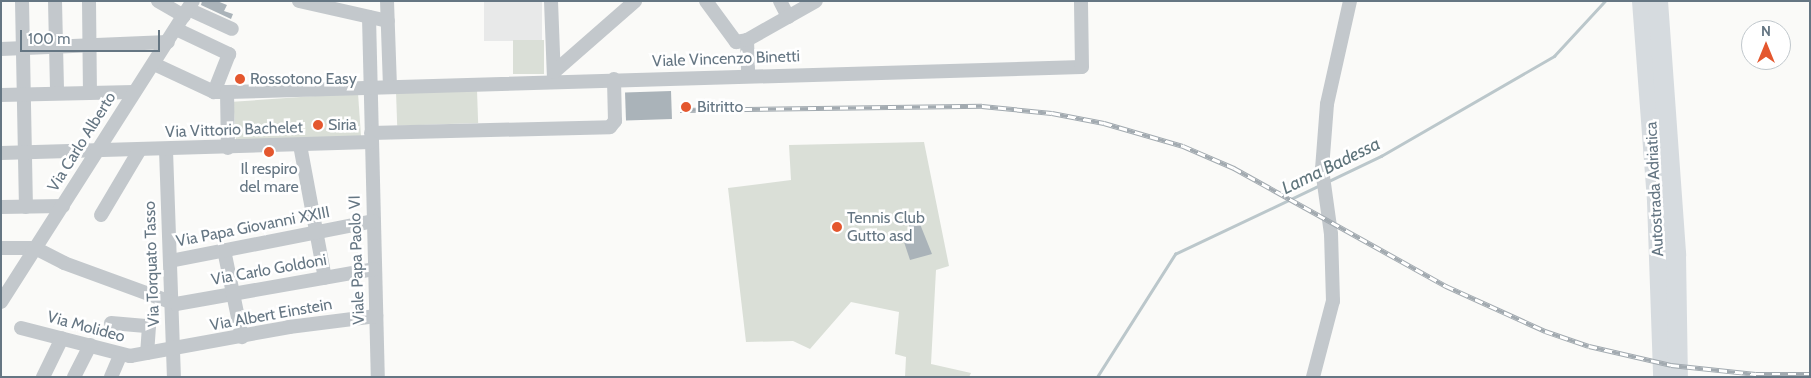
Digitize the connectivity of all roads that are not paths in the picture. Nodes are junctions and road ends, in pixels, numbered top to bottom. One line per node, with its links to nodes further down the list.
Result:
1 (22, 1): 28 (street)
2 (55, 1): 26 (street)
3 (89, 1): 25 (street)
4 (158, 1): 16 (street)
5 (299, 1): 17 (street)
6 (387, 1): 19 (street)
7 (552, 1): 31 (street)
8 (635, 1): 31 (street)
9 (706, 1): 22 (street)
10 (780, 1): 18 (street)
11 (816, 1): 18 (street)
12 (1081, 1): 30 (street, Viale Vincenzo Binetti)
13 (1350, 1): 78 (street)
14 (1642, 1): 24 (highway, Autostrada Adriatica)
15 (1658, 1): 24 (highway, Autostrada Adriatica)
16 (188, 9): 20 (street, Via Carlo Alberto); 21 (street)
17 (369, 17): 19 (street); 33 (street, Viale Papa Paolo VI)
18 (788, 17): 22 (street)
19 (388, 21): 34 (street)
20 (176, 29): 23 (street, Via Carlo Alberto); 38 (street)
21 (232, 29)
22 (747, 40): 30 (street)
23 (168, 42): 25 (street); 29 (street, Via Carlo Alberto)
24 (1654, 43): 79 (highway, Autostrada Adriatica); 80 (highway, Autostrada Adriatica)
25 (89, 47): 26 (street); 36 (street)
26 (56, 48): 28 (street); 35 (street)
27 (1, 49): 28 (street)
28 (23, 49): 39 (street)
29 (154, 64): 37 (street, Via Carlo Alberto); 38 (street)
30 (748, 76): 32 (street, Viale Vincenzo Binetti)
31 (554, 77): 32 (street, Viale Vincenzo Binetti); 34 (street, Viale Vincenzo Binetti)
32 (614, 79): 41 (street, Via Vittorio Bachelet)
33 (370, 85): 34 (street, Viale Vincenzo Binetti); 38 (street, Viale Vincenzo Binetti); 41 (street, Viale Papa Paolo VI)
34 (390, 85)
35 (57, 92): 36 (street); 39 (street)
36 (90, 92): 37 (street)
37 (134, 92): 46 (street, Via Carlo Alberto)
38 (220, 92): 43 (street)
39 (23, 94): 40 (street); 48 (street)
40 (1, 95)
41 (371, 138): 42 (street, Via Vittorio Bachelet); 53 (street, Viale Papa Paolo VI)
42 (300, 145): 43 (street, Via Vittorio Bachelet); 54 (street)
43 (228, 148): 44 (street, Via Vittorio Bachelet)
44 (166, 150): 45 (street, Via Vittorio Bachelet); 58 (street, Via Torquato Tasso)
45 (139, 151): 46 (street, Via Vittorio Bachelet); 52 (street)
46 (98, 152): 48 (street, Via Vittorio Bachelet); 49 (street, Via Carlo Alberto)
47 (1, 153): 48 (street, Via Vittorio Bachelet)
48 (25, 153): 51 (street)
49 (62, 206): 51 (street); 56 (street, Via Carlo Alberto)
50 (1, 207): 51 (street)
51 (26, 207)
52 (101, 215)
53 (373, 221): 54 (street, Via Papa Giovanni XXIII); 59 (street, Viale Papa Paolo VI)
54 (317, 232): 57 (street, Via Papa Giovanni XXIII); 60 (street)
55 (1, 248): 56 (street)
56 (35, 248): 62 (street, Via Carlo Alberto); 63 (street)
57 (224, 250): 58 (street, Via Papa Giovanni XXIII); 61 (street)
58 (170, 261): 63 (street, Via Torquato Tasso)
59 (374, 269): 60 (street, Via Carlo Goldoni); 64 (street, Viale Papa Paolo VI)
60 (325, 278): 61 (street, Via Carlo Goldoni)
61 (233, 294): 63 (street, Via Carlo Goldoni); 67 (street)
62 (1, 302)
63 (169, 303): 70 (street, Via Torquato Tasso)
64 (376, 316): 67 (street, Via Albert Einstein); 77 (street, Viale Papa Paolo VI)
65 (111, 323): 71 (street)
66 (21, 328): 68 (street, Via Molideo)
67 (242, 337): 70 (street, Via Albert Einstein)
68 (62, 338): 69 (street, Via Molideo); 73 (street)
69 (90, 345): 72 (street, Via Molideo); 74 (street)
70 (173, 350): 71 (street, Via Molideo); 76 (street, Via Torquato Tasso)
71 (147, 353): 72 (street, Via Molideo)
72 (121, 354): 75 (street)
73 (43, 377)
74 (74, 377)
75 (111, 377)
76 (174, 377)
77 (378, 377)
78 (1313, 377)
79 (1663, 377)
80 (1678, 377)

